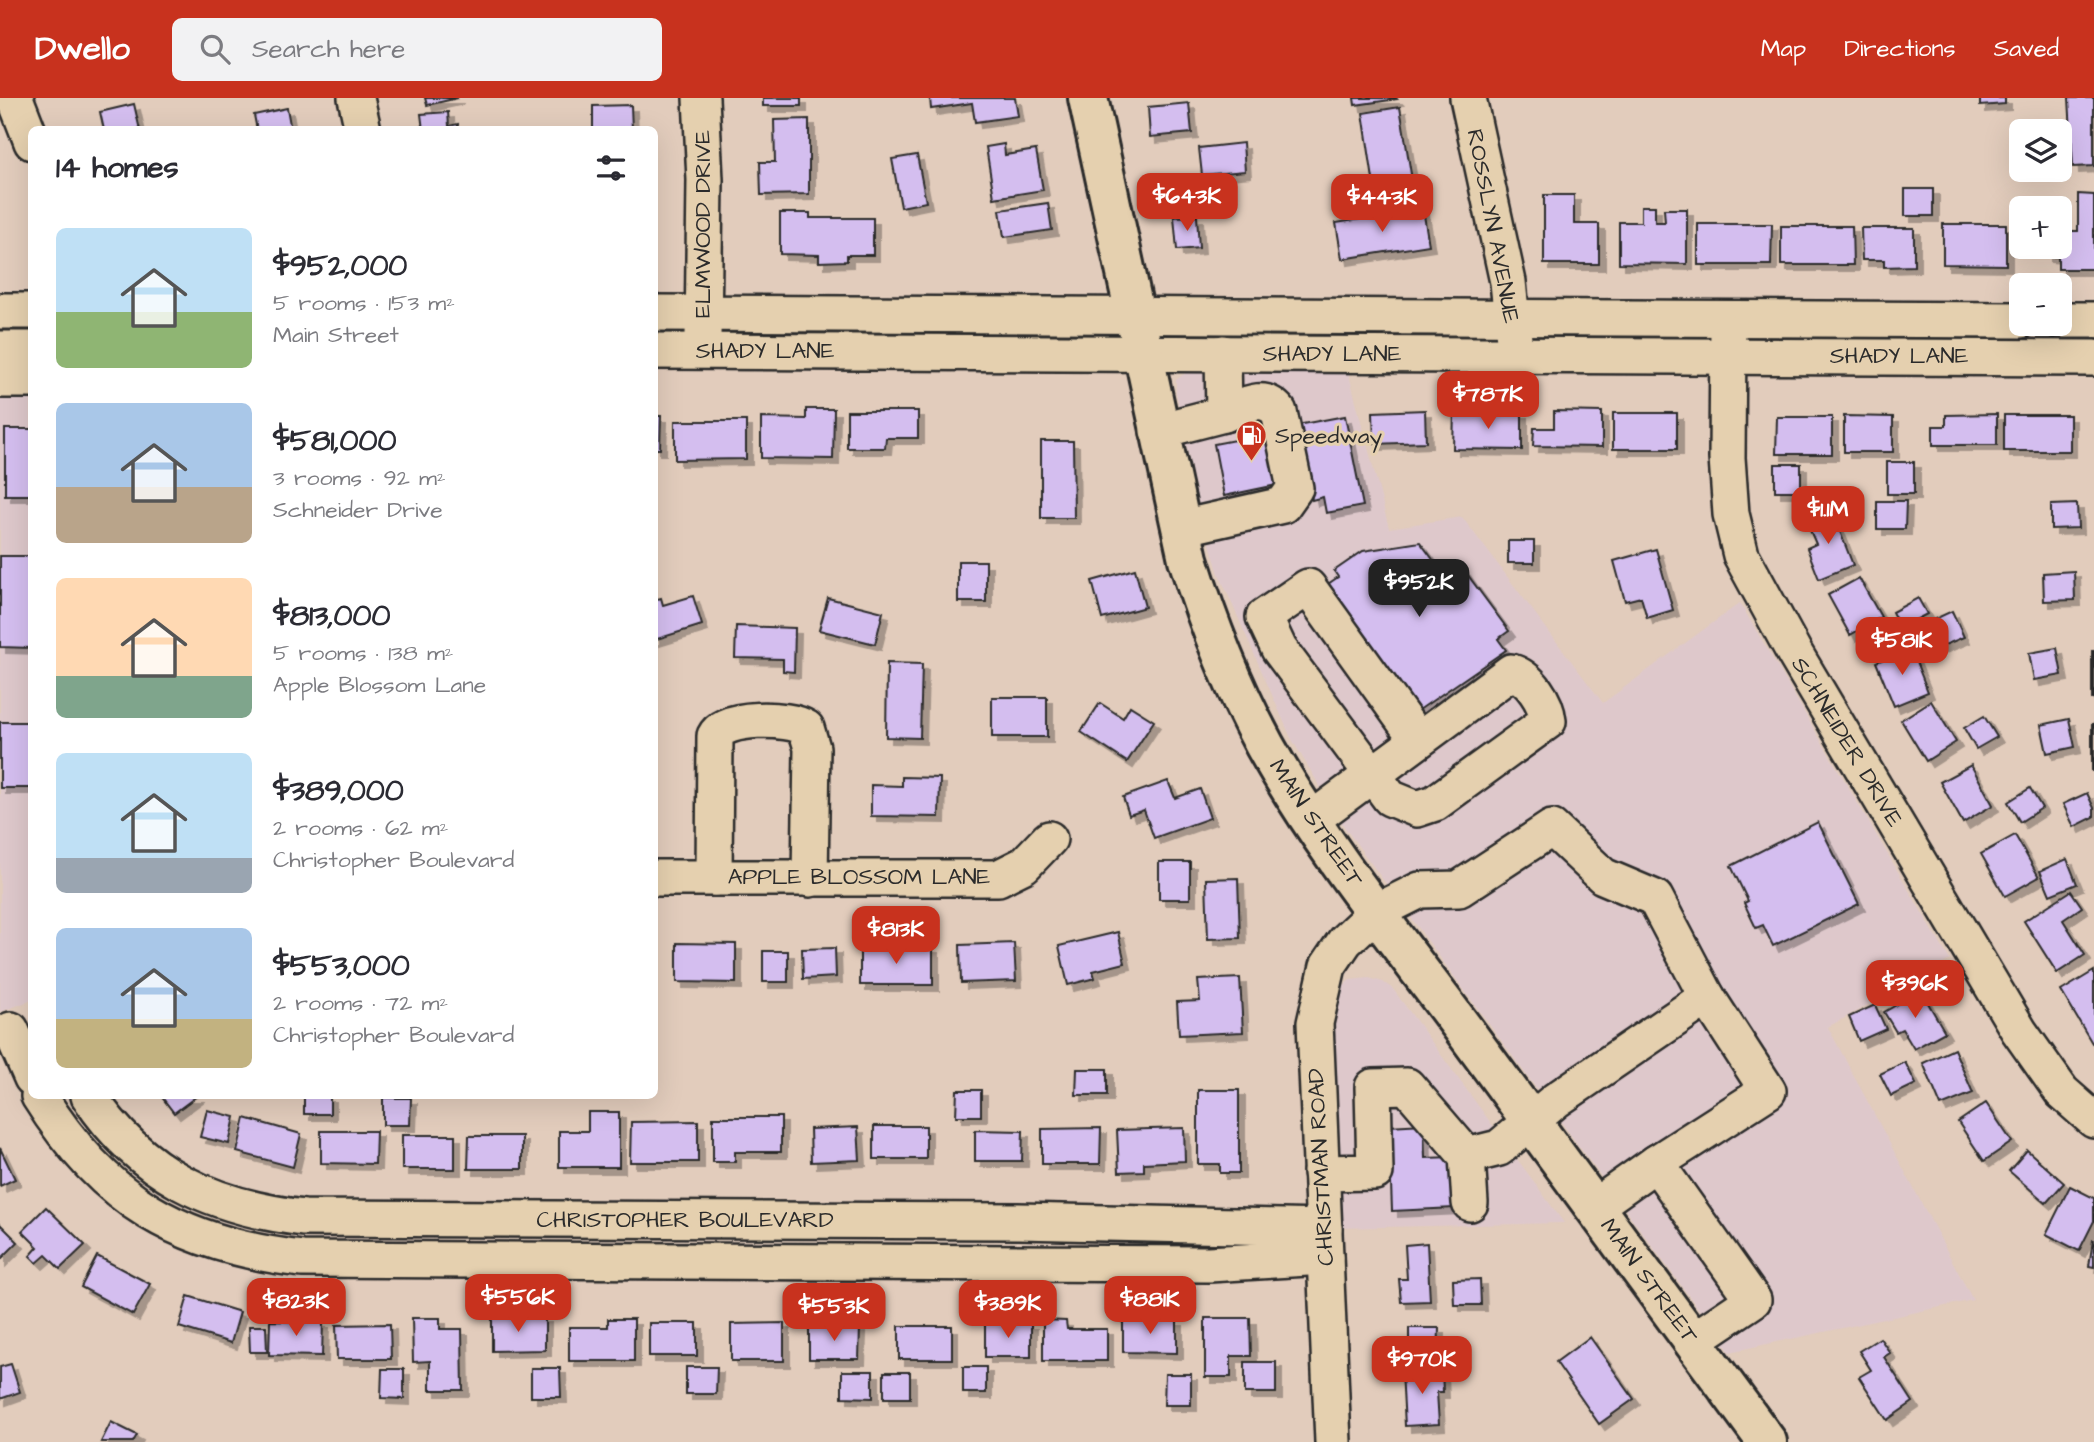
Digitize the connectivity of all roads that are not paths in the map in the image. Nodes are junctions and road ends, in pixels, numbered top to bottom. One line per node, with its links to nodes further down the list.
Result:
1 (15, 98): 7 (street)
2 (356, 98): 6 (street)
3 (701, 98): 11 (street, ELMWOOD DRIVE)
4 (1088, 98): 12 (main road, MAIN STREET)
5 (1468, 98): 14 (street, ROSSLYN AVENUE)
6 (362, 126)
7 (28, 132)
8 (0, 311): 9 (street)
9 (28, 311)
10 (658, 313): 11 (street, SHADY LANE)
11 (703, 313): 12 (street, SHADY LANE); 22 (street, ELMWOOD DRIVE)
12 (1133, 313): 13 (street, SHADY LANE); 23 (main road, MAIN STREET)
13 (1261, 315): 14 (street, SHADY LANE); 25 (street)
14 (1513, 316): 15 (street, SHADY LANE); 26 (street, ROSSLYN AVENUE)
15 (1729, 318): 16 (street, SHADY LANE); 27 (street, SCHNEIDER DRIVE)
16 (2009, 320)
17 (2072, 320): 18 (street)
18 (2094, 320)
19 (0, 349): 20 (street)
20 (28, 349)
21 (658, 351): 22 (street, SHADY LANE)
22 (702, 351): 23 (street, SHADY LANE)
23 (1142, 352): 24 (street, SHADY LANE); 32 (main road, MAIN STREET)
24 (1223, 353): 25 (street, SHADY LANE); 31 (street)
25 (1261, 354): 26 (street, SHADY LANE)
26 (1514, 354): 27 (street, SHADY LANE)
27 (1728, 356): 28 (street, SHADY LANE); 47 (street, SCHNEIDER DRIVE)
28 (2094, 358)
29 (0, 380): 30 (street)
30 (28, 380)
31 (1224, 414): 32 (street); 33 (street)
32 (1158, 431): 33 (main road, MAIN STREET)
33 (1181, 528): 36 (main road, MAIN STREET)
34 (1418, 740): 35 (street); 35 (street); 35 (street)
35 (1371, 776): 36 (street)
36 (1311, 820): 41 (main road, MAIN STREET)
37 (1049, 839): 40 (street, APPLE BLOSSOM LANE)
38 (658, 878): 39 (street, APPLE BLOSSOM LANE)
39 (714, 878): 40 (street, APPLE BLOSSOM LANE); 40 (street)
40 (810, 879)
41 (1376, 912): 42 (street, CHRISTMAN ROAD); 48 (main road, MAIN STREET); 51 (street, CHRISTMAN ROAD)
42 (1707, 997): 48 (street); 50 (street)
43 (14, 1029): 44 (street)
44 (28, 1068)
45 (41, 1099): 54 (street, CHRISTOPHER BOULEVARD)
46 (91, 1099): 54 (street, CHRISTOPHER BOULEVARD)
47 (2094, 1120)
48 (1531, 1121): 49 (street); 53 (main road, MAIN STREET)
49 (1467, 1156): 51 (street); 52 (street)
50 (1656, 1163): 53 (street); 55 (street)
51 (1321, 1173): 54 (street, CHRISTMAN ROAD)
52 (1470, 1203)
53 (1594, 1207): 55 (main road, MAIN STREET)
54 (1325, 1243): 56 (street, CHRISTMAN ROAD)
55 (1692, 1341): 57 (main road, MAIN STREET)
56 (1333, 1442)
57 (1767, 1442)

